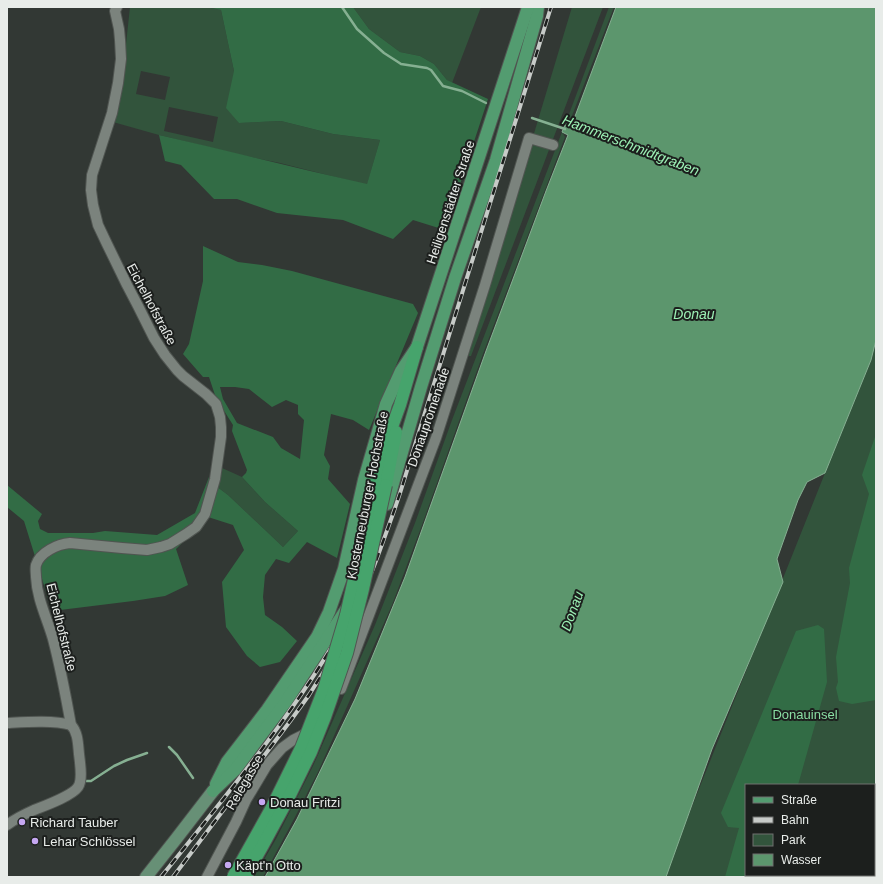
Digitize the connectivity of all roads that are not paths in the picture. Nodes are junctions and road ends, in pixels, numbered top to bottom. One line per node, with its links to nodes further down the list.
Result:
1 (528, 7): 5 (main road, Heiligenstädter Straße)
2 (538, 7): 10 (main road)
3 (114, 8): 9 (street, Eichelhofstraße)
4 (554, 145): 7 (street, Donaupromenade)
5 (417, 347): 6 (highway, Heiligenstädter Straße); 10 (main road)
6 (400, 405): 14 (highway, Klosterneuburger Hochstraße, bridge); 15 (highway, Klosterneuburger Hochstraße, bridge)
7 (326, 722): 13 (street, Relegasse)
8 (7, 723): 9 (street)
9 (72, 725): 11 (street, Eichelhofstraße)
10 (213, 791): 12 (main road)
11 (7, 824)
12 (146, 877)
13 (207, 877)
14 (233, 877)
15 (245, 877)

